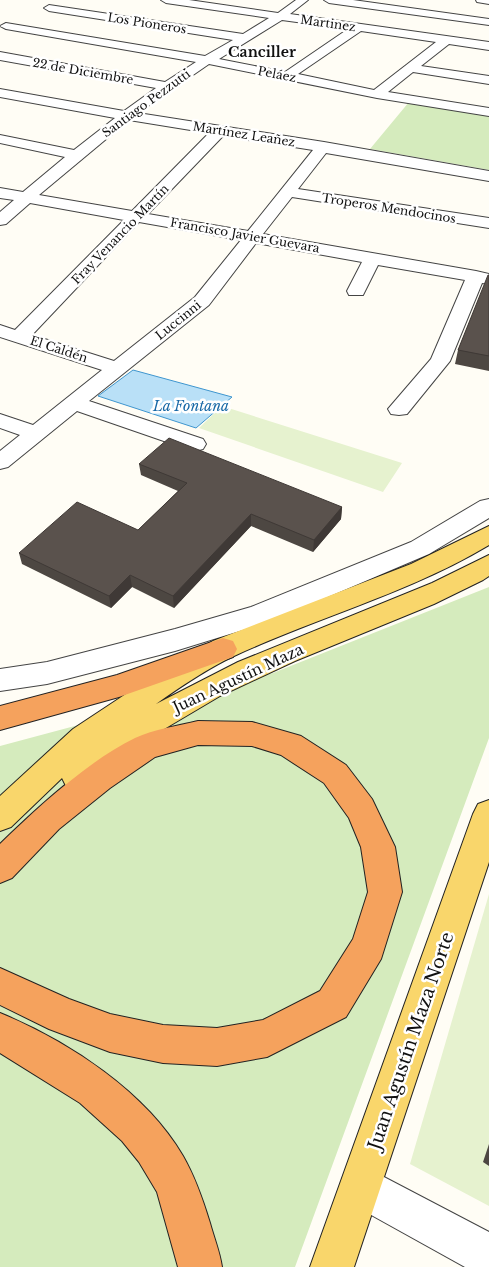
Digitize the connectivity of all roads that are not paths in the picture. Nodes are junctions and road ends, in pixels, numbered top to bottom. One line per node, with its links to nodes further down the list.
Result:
1 (68, 0): 15 (street, Los Pioneros)
2 (166, 0): 9 (street, Martinez)
3 (303, 0): 9 (street, Santiago Pezzutti)
4 (328, 0): 8 (street)
5 (420, 0): 8 (street)
6 (481, 0): 7 (street)
7 (489, 1)
8 (410, 11): 11 (street); 14 (street)
9 (282, 16): 12 (street, Martinez); 15 (street, Santiago Pezzutti)
10 (23, 19): 13 (street)
11 (489, 22)
12 (359, 27): 14 (street, Martinez); 21 (street)
13 (3, 28): 19 (street, Peláez)
14 (387, 31): 16 (street, Martinez)
15 (244, 38): 19 (street, Santiago Pezzutti)
16 (446, 40): 17 (street, Martinez); 20 (street)
17 (489, 46)
18 (0, 56): 23 (street, 22 de Diciembre)
19 (206, 60): 21 (street, Peláez); 23 (street, Santiago Pezzutti)
20 (410, 68): 22 (street); 25 (street)
21 (287, 76): 25 (street, Peláez)
22 (489, 80)
23 (166, 86): 27 (street, Santiago Pezzutti)
24 (0, 93): 27 (street, Martínez Leañez)
25 (377, 94): 26 (street, Peláez)
26 (489, 112)
27 (124, 116): 28 (street, Martínez Leañez); 31 (street, Santiago Pezzutti)
28 (220, 130): 30 (street, Martínez Leañez); 36 (street, Fray Venancio Martín)
29 (0, 139): 31 (street)
30 (324, 146): 32 (street, Martínez Leañez); 34 (street, Luccinni)
31 (78, 155): 35 (street, Santiago Pezzutti)
32 (489, 176)
33 (0, 192): 35 (street, Francisco Javier Guevara)
34 (288, 192): 38 (street, Troperos Mendocinos); 39 (street, Luccinni)
35 (27, 197): 36 (street, Francisco Javier Guevara); 37 (street, Santiago Pezzutti)
36 (138, 217): 39 (street, Francisco Javier Guevara); 44 (street, Fray Venancio Martín)
37 (0, 220)
38 (489, 224)
39 (254, 237): 40 (street, Francisco Javier Guevara); 45 (street, Luccinni)
40 (373, 258): 41 (street, Francisco Javier Guevara); 42 (street)
41 (482, 277): 47 (street)
42 (356, 290)
43 (0, 331): 44 (street, El Caldén)
44 (19, 336): 45 (street, El Caldén)
45 (117, 368): 46 (street, Luccinni)
46 (73, 403): 49 (street, Luccinni); 50 (street)
47 (399, 409)
48 (0, 420): 49 (street)
49 (35, 433): 51 (street, Luccinni)
50 (195, 444)
51 (0, 462)
52 (489, 508): 56 (street)
53 (489, 534): 55 (main road, Juan Agustín Maza)
54 (489, 564): 60 (main road, Juan Agustín Maza)
55 (223, 649): 57 (highway); 59 (main road, Juan Agustín Maza)
56 (0, 680)
57 (0, 718)
58 (489, 814): 63 (main road, Juan Agustín Maza Norte)
59 (0, 817)
60 (0, 866): 61 (highway)
61 (0, 986)
62 (0, 1032): 65 (highway)
63 (361, 1186): 64 (street); 66 (main road, Juan Agustín Maza Norte)
64 (489, 1256)
65 (200, 1267)
66 (332, 1267)

